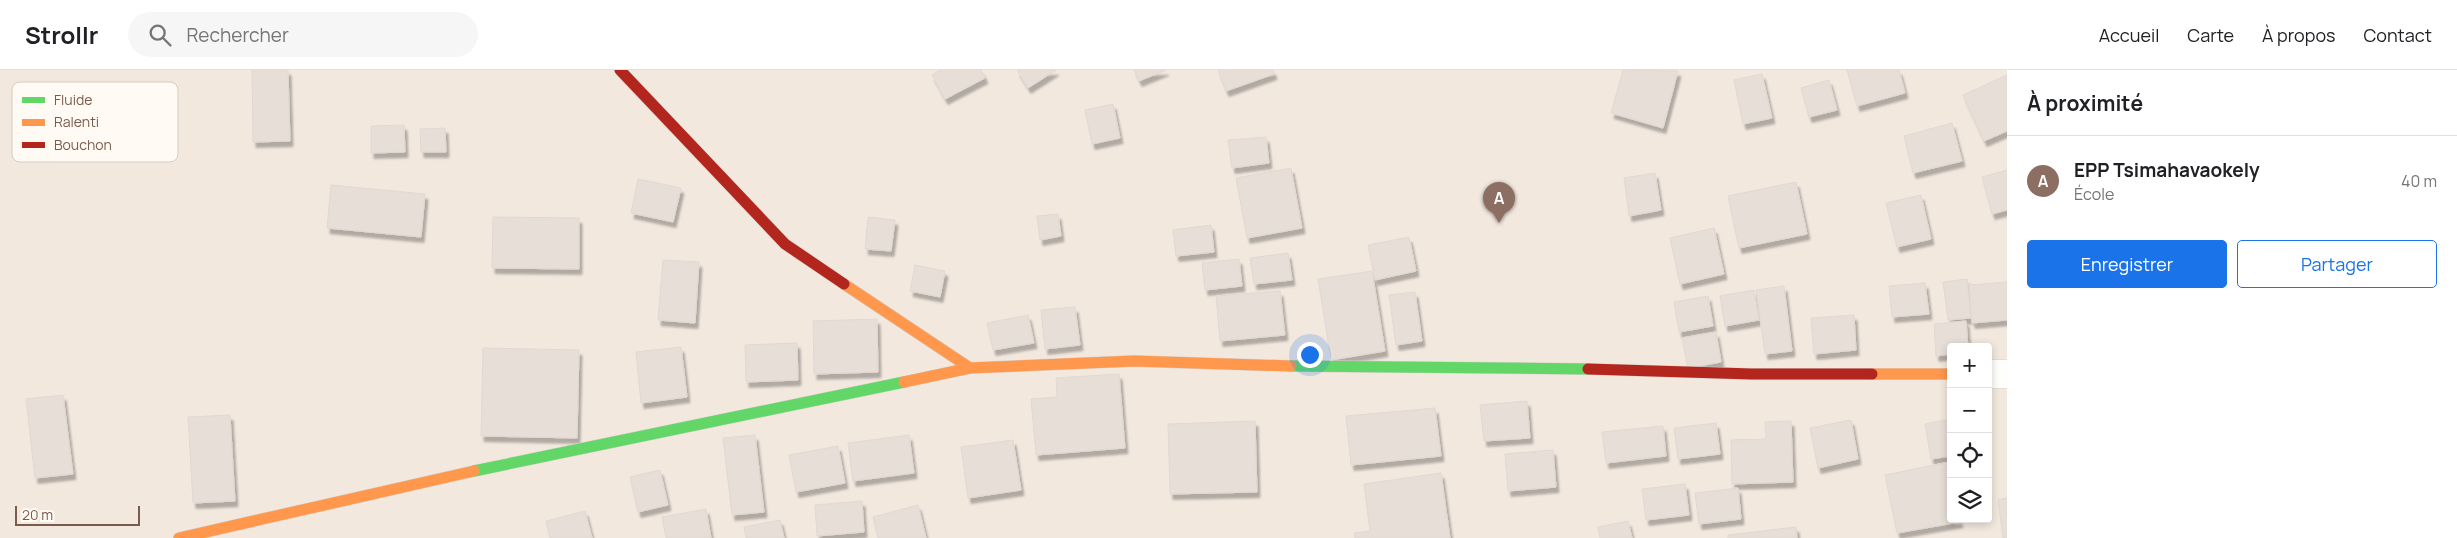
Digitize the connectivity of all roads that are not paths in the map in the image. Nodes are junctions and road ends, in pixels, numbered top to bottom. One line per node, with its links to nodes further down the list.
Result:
1 (620, 70): 2 (street)
2 (970, 368): 3 (street); 6 (street)
3 (1947, 374)
4 (1992, 374): 5 (street)
5 (2007, 374)
6 (179, 538)

